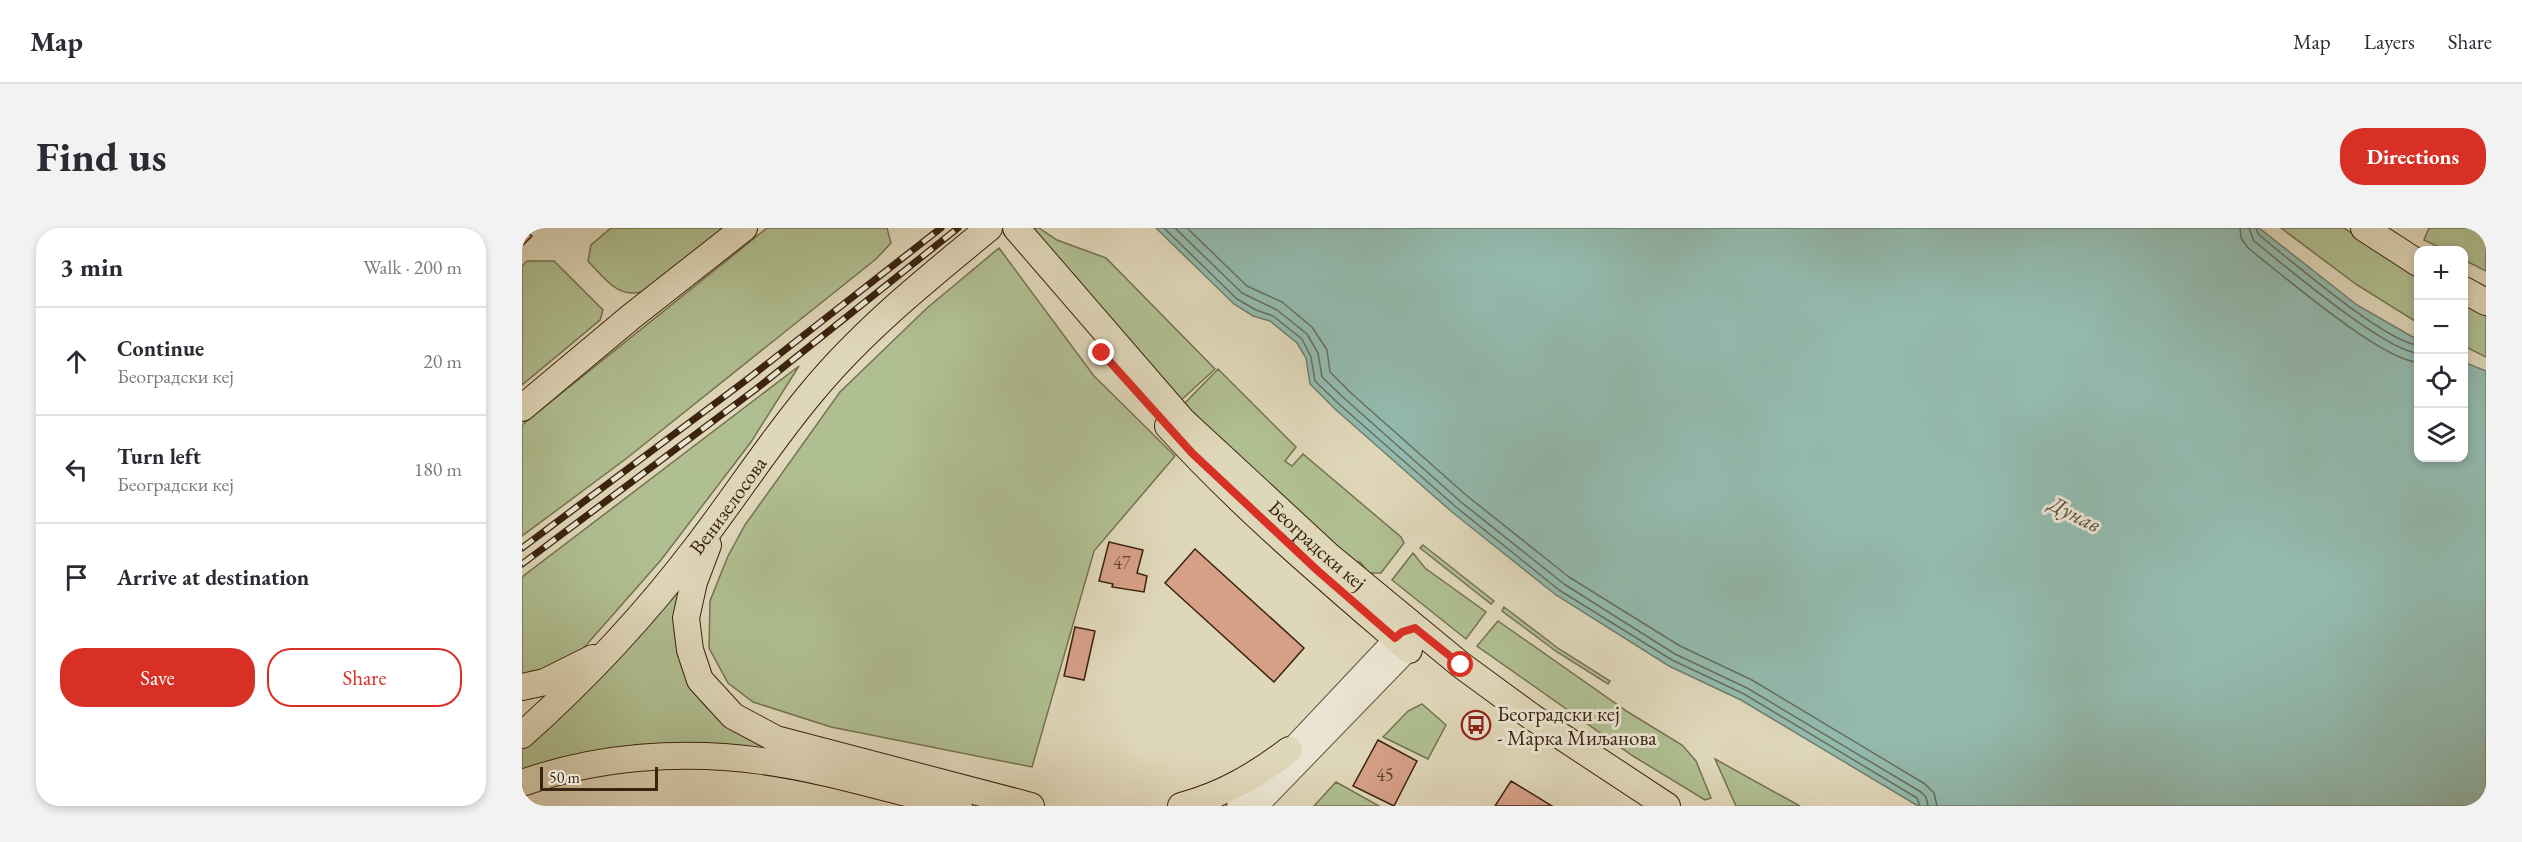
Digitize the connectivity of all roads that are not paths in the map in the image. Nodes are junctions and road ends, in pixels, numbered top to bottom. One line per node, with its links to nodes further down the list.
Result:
1 (744, 228): 9 (main road)
2 (989, 228): 10 (main road, Венизелосова)
3 (996, 228): 11 (main road, Београдски кеј)
4 (1016, 228): 11 (main road, Београдски кеј)
5 (2364, 228): 6 (main road)
6 (2414, 260)
7 (2468, 293): 8 (main road)
8 (2486, 302)
9 (522, 408)
10 (725, 506): 12 (main road, Венизелосова); 18 (main road)
11 (1406, 639): 15 (street); 21 (street); 22 (main road, Београдски кеј)
12 (612, 648): 13 (main road); 14 (main road, Венизелосова)
13 (522, 687)
14 (522, 735)
15 (1289, 750): 19 (main road); 20 (street)
16 (522, 783): 17 (main road)
17 (959, 806)
18 (1031, 806)
19 (1181, 806)
20 (1237, 806)
21 (1258, 806)
22 (1667, 806)

